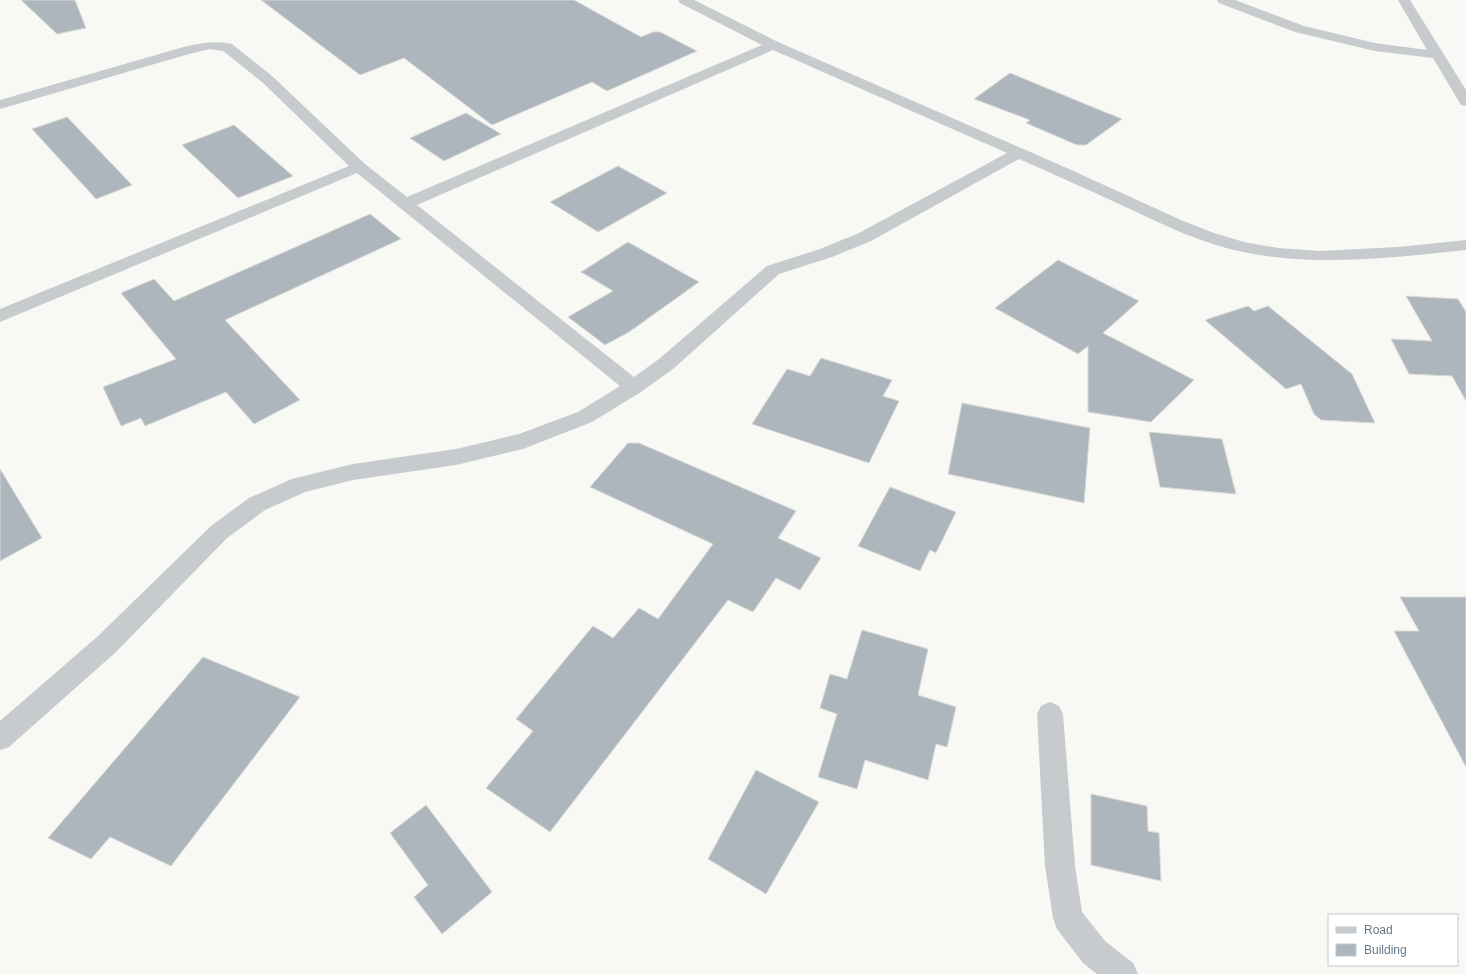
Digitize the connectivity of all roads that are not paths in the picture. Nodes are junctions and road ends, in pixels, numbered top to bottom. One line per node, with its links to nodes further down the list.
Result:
1 (684, 0): 4 (street)
2 (1223, 0): 5 (street)
3 (1404, 0): 5 (street)
4 (772, 45): 8 (street); 10 (street)
5 (1438, 55): 6 (street)
6 (1466, 102)
7 (0, 105): 9 (street)
8 (1018, 153): 11 (street); 13 (street)
9 (359, 167): 10 (street); 12 (street)
10 (406, 204): 13 (street)
11 (1466, 244)
12 (0, 316)
13 (634, 387): 15 (street)
14 (1050, 714): 16 (street)
15 (0, 738)
16 (1122, 974)

